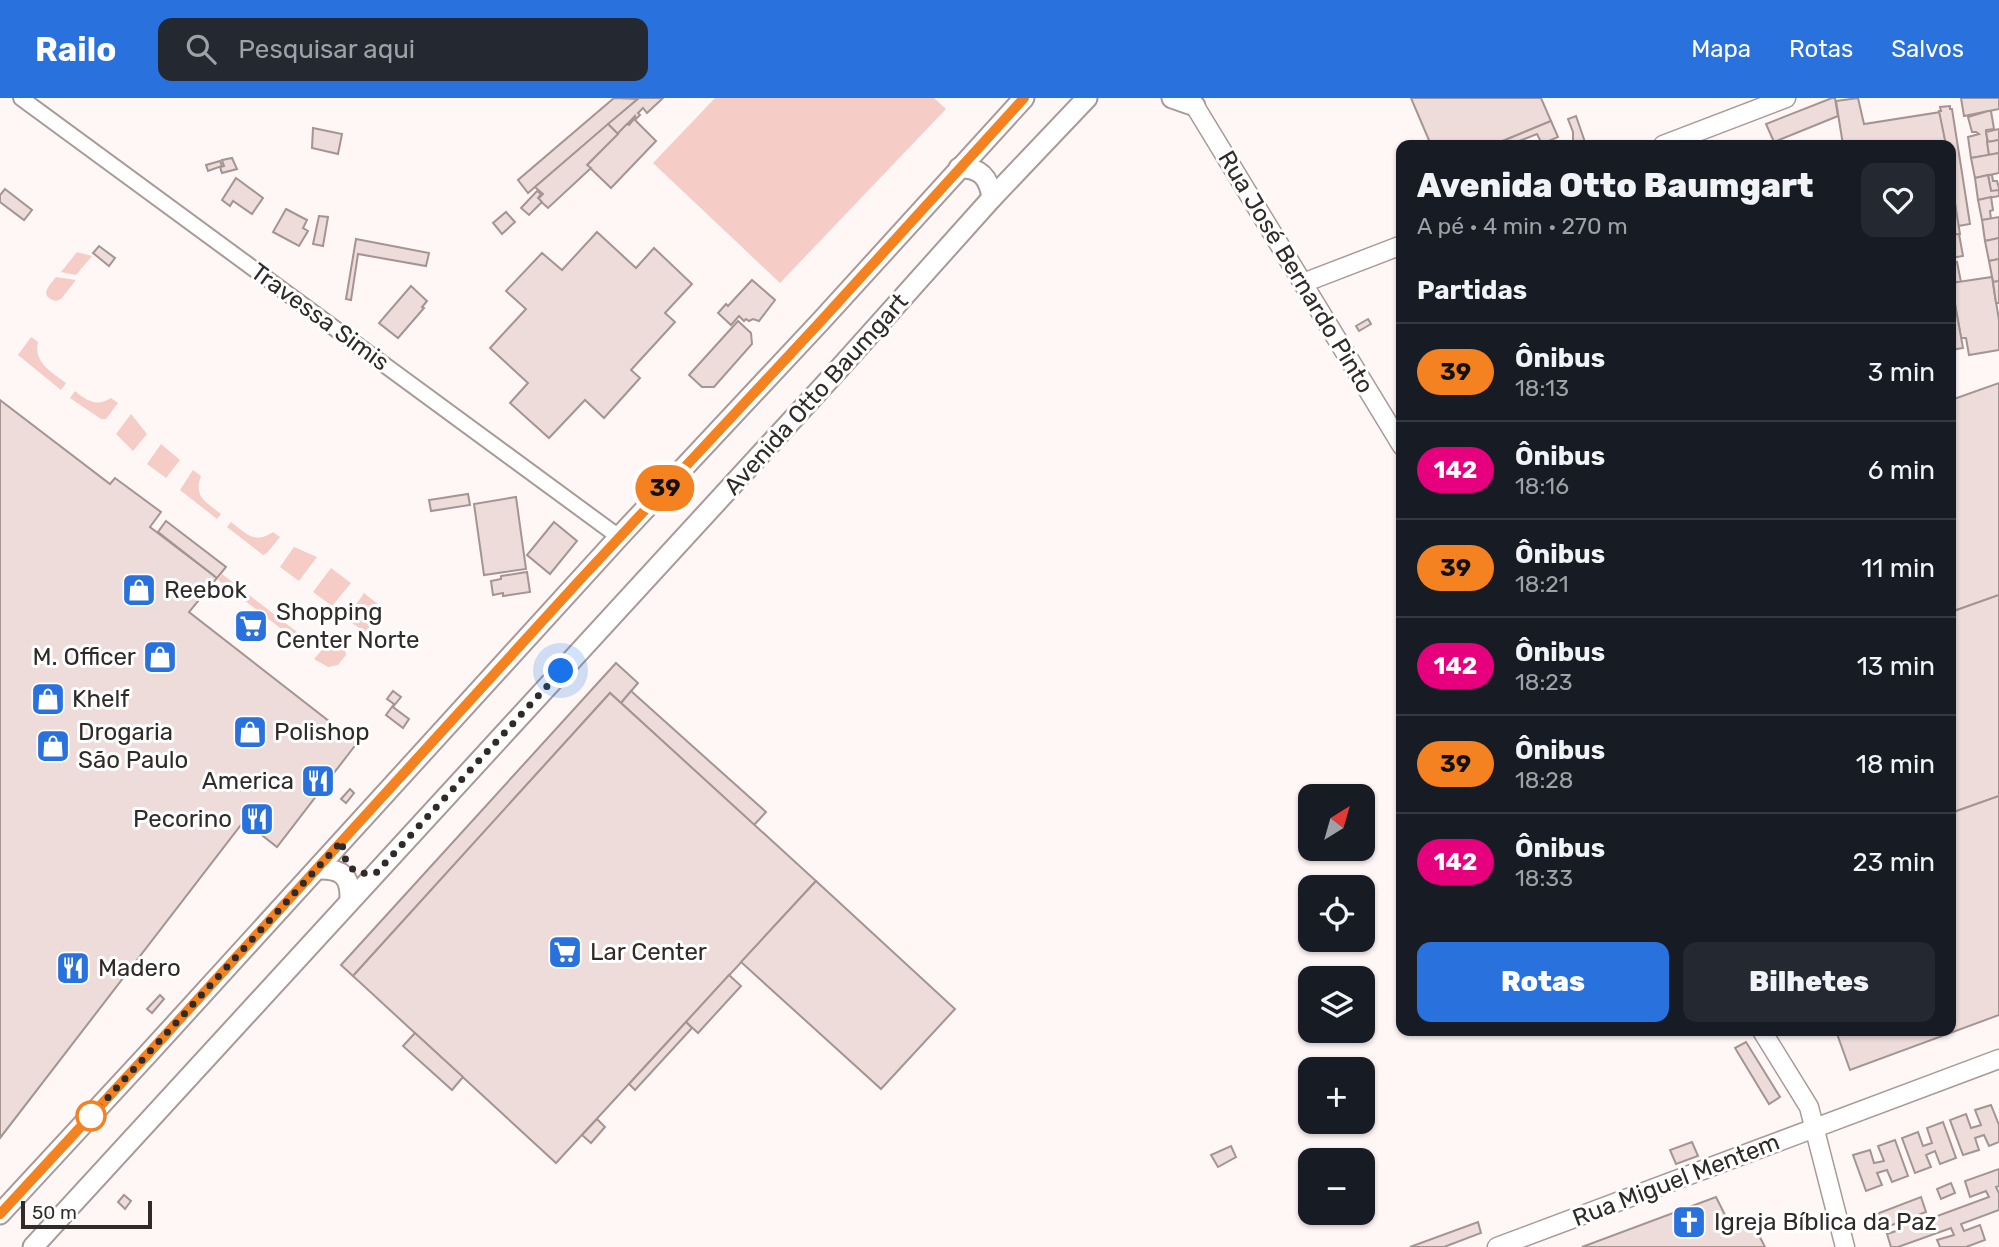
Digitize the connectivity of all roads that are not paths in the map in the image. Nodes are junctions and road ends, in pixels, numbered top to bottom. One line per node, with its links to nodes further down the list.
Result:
1 (21, 98): 13 (street, Travessa Simis)
2 (1024, 98): 8 (main road, Avenida Otto Baumgart)
3 (1087, 98): 9 (main road, Avenida Otto Baumgart)
4 (1172, 98): 6 (main road)
5 (1786, 98): 7 (street)
6 (1193, 102): 11 (street, Rua José Bernardo Pinto)
7 (1676, 140)
8 (959, 168): 9 (main road); 13 (main road, Avenida Otto Baumgart)
9 (992, 198): 16 (main road, Avenida Otto Baumgart)
10 (1396, 247): 11 (street)
11 (1303, 283): 12 (street, Rua José Bernardo Pinto)
12 (1396, 436)
13 (619, 537): 14 (main road, Avenida Otto Baumgart)
14 (342, 841): 15 (main road, Avenida Otto Baumgart); 16 (main road)
15 (317, 869): 17 (main road); 21 (main road, Avenida Otto Baumgart)
16 (376, 873): 17 (main road, Avenida Otto Baumgart)
17 (350, 901): 22 (main road, Avenida Otto Baumgart)
18 (1765, 1036): 20 (street)
19 (1999, 1059): 20 (street, Rua Miguel Mentem)
20 (1815, 1127): 23 (street, Rua Miguel Mentem); 24 (street)
21 (0, 1214)
22 (33, 1247)
23 (1497, 1247)
24 (1845, 1247)

